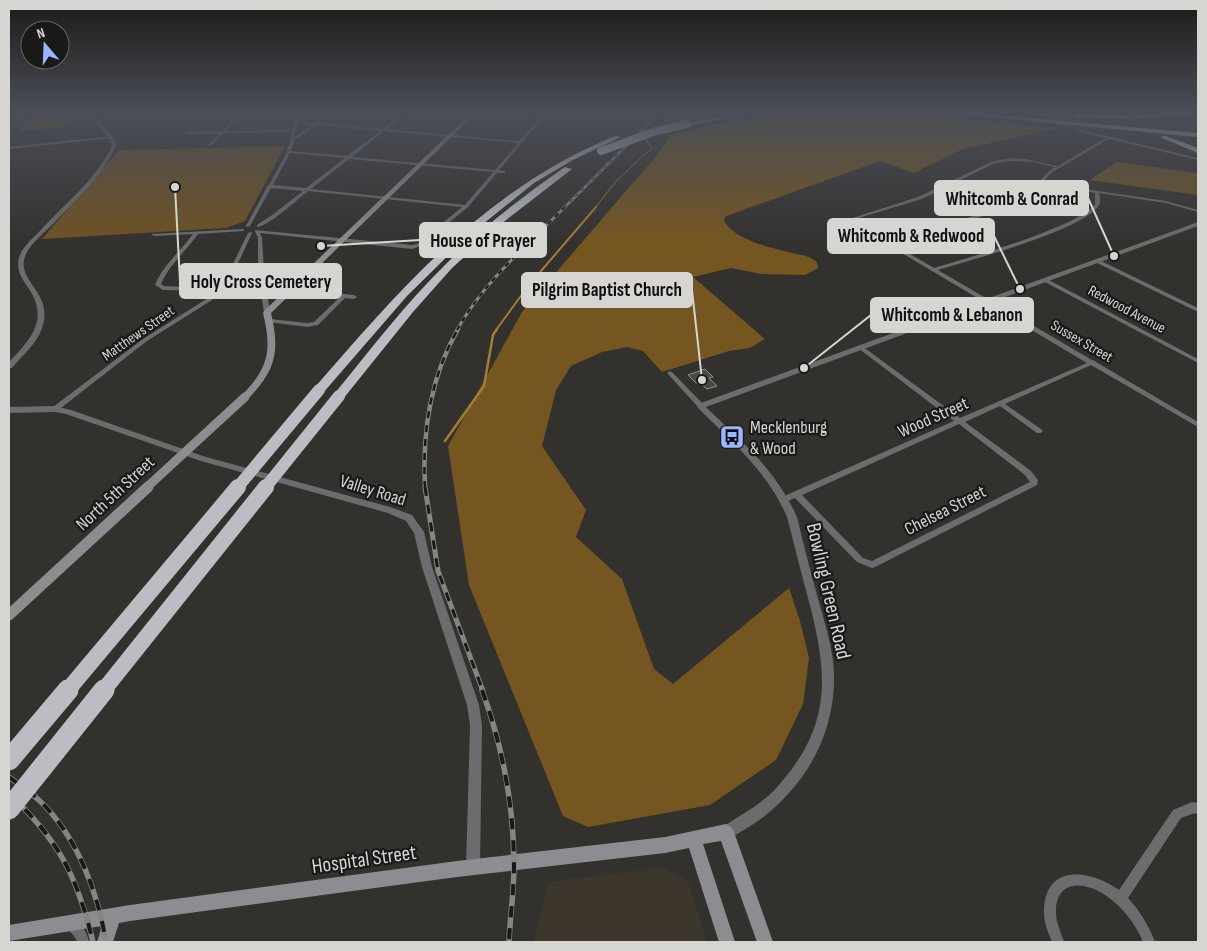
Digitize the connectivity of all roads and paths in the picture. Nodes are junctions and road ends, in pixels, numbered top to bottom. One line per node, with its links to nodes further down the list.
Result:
1 (108, 156): 42 (street)
2 (286, 156): 15 (street)
3 (341, 156): 9 (street)
4 (429, 156): 10 (main road)
5 (509, 156): 12 (street)
6 (574, 156): 53 (highway, bridge)
7 (592, 156): 55 (highway, bridge)
8 (1075, 156): 11 (street)
9 (348, 157): 10 (street); 16 (street)
10 (421, 164): 12 (street); 18 (main road)
11 (1058, 167): 14 (street); 28 (street, Sussex Street)
12 (496, 171): 13 (street); 19 (street)
13 (504, 172)
14 (1042, 182): 17 (street); 28 (street)
15 (269, 186): 16 (street); 21 (street)
16 (308, 190): 18 (street); 24 (street)
17 (1097, 192): 20 (street); 30 (street)
18 (385, 198): 19 (street); 27 (main road)
19 (466, 206): 27 (street)
20 (1198, 211)
21 (255, 213): 23 (street); 24 (street)
22 (1198, 224): 29 (street)
23 (248, 226): 24 (street); 24 (street)
24 (254, 230): 25 (street); 27 (street); 32 (street, Matthews Street); 38 (street)
25 (196, 233): 26 (street); 32 (street)
26 (154, 235)
27 (342, 239): 33 (main road)
28 (889, 244): 30 (street, Sussex Street)
29 (1097, 261): 31 (street); 37 (street)
30 (934, 270): 36 (street, Sussex Street)
31 (1045, 280): 36 (street); 40 (street, Redwood Avenue)
32 (218, 290): 46 (street, Matthews Street)
33 (290, 290): 34 (street); 38 (main road)
34 (344, 296): 35 (street); 38 (street)
35 (354, 297)
36 (987, 301): 39 (street); 41 (street, Sussex Street)
37 (1198, 310)
38 (268, 317): 52 (main road, North 5th Street, bridge)
39 (860, 348): 45 (street); 48 (street)
40 (1198, 361)
41 (1094, 362): 44 (street, Wood Street); 49 (street, Sussex Street)
42 (9, 366)
43 (670, 373): 45 (street)
44 (1000, 403): 48 (street, Wood Street); 50 (street)
45 (701, 406): 51 (street, Bowling Green Road)
46 (55, 409): 47 (street, Valley Road); 58 (street, Valley Road)
47 (9, 410)
48 (960, 422): 51 (street, Wood Street); 51 (street, Chelsea Street)
49 (1198, 425)
50 (1040, 431)
51 (790, 496): 56 (street, Bowling Green Road)
52 (9, 615)
53 (9, 760)
54 (1198, 808): 59 (street)
55 (9, 809)
56 (726, 832): 57 (main road, Hospital Street); 66 (main road)
57 (694, 840): 58 (main road, Hospital Street); 65 (main road)
58 (473, 868): 60 (main road, Hospital Street)
59 (1120, 899): 67 (street); 68 (street)
60 (113, 916): 61 (main road, Hospital Street); 64 (main road)
61 (70, 924): 62 (main road, Hospital Street); 63 (street)
62 (9, 933)
63 (83, 942)
64 (105, 942)
65 (728, 942)
66 (765, 942)
67 (1058, 942)
68 (1149, 942)

